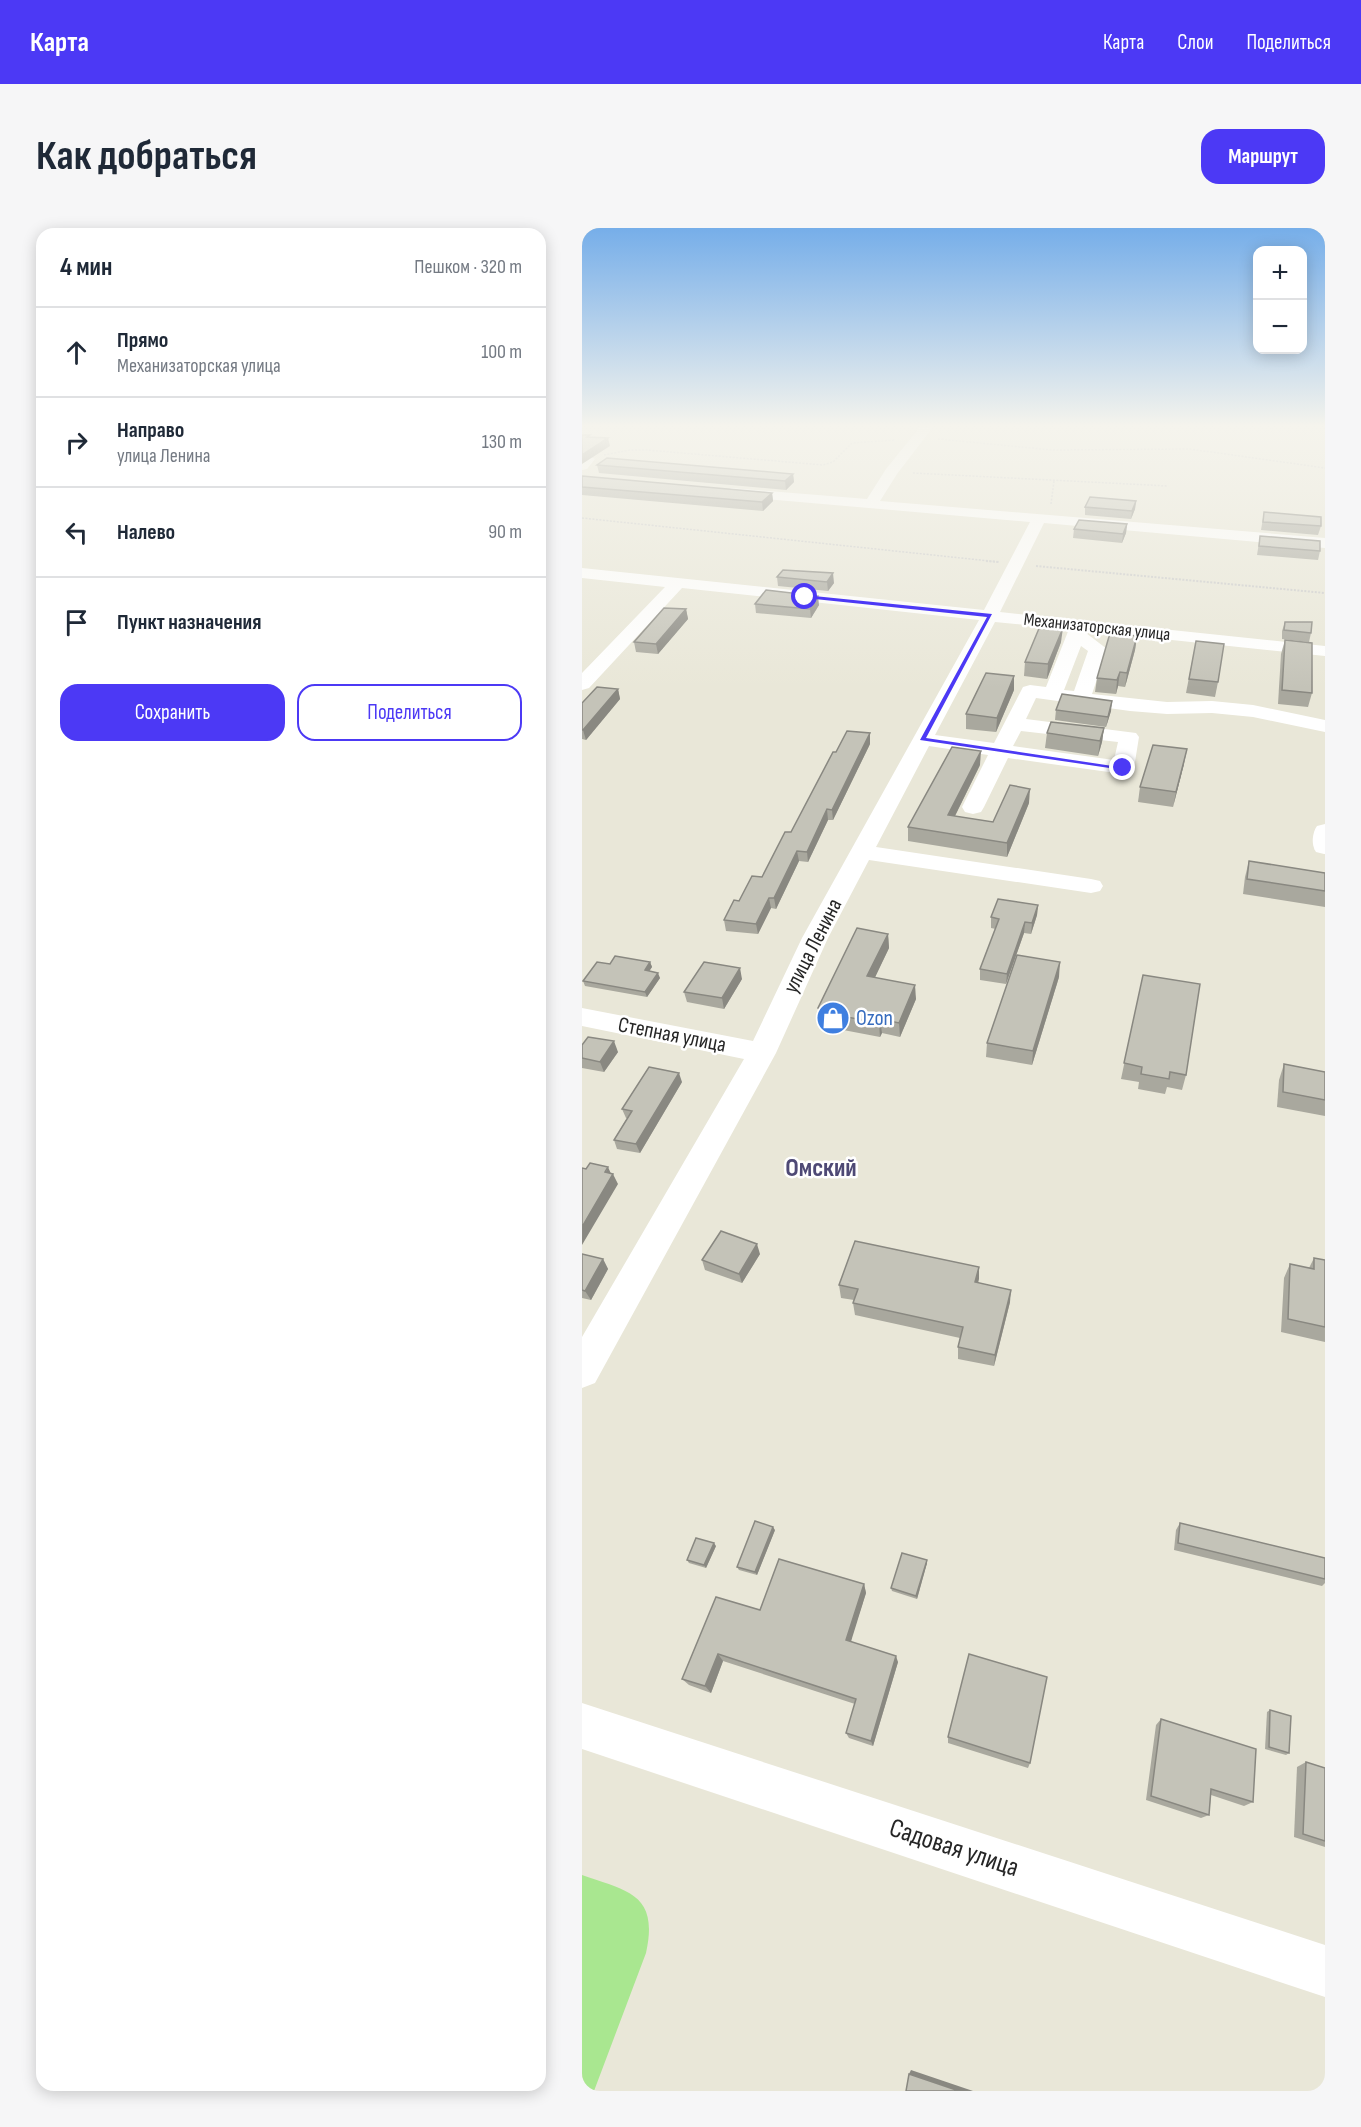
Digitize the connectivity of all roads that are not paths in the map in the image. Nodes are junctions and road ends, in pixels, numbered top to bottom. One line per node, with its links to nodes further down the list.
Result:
1 (994, 514): 2 (street)
2 (1044, 518): 3 (street); 6 (street, улица Ленина)
3 (1325, 543)
4 (582, 573): 5 (street, Механизаторская улица)
5 (678, 583): 6 (street, Механизаторская улица); 9 (street)
6 (990, 615): 7 (street, Механизаторская улица); 14 (street, улица Ленина)
7 (1078, 630): 8 (street, Механизаторская улица); 10 (street); 11 (street)
8 (1323, 653)
9 (582, 684)
10 (1052, 694): 11 (street); 12 (street)
11 (1081, 699): 13 (street)
12 (1014, 724): 15 (street); 15 (street)
13 (1325, 726)
14 (922, 739): 15 (street); 17 (street, улица Ленина)
15 (1000, 751): 16 (street)
16 (973, 807)
17 (862, 852): 18 (street); 20 (street, улица Ленина)
18 (1091, 886)
19 (582, 1017): 20 (street, Степная улица)
20 (762, 1053): 21 (street, улица Ленина)
21 (582, 1371)
22 (582, 1726): 23 (street, Садовая улица)
23 (1325, 1971)

